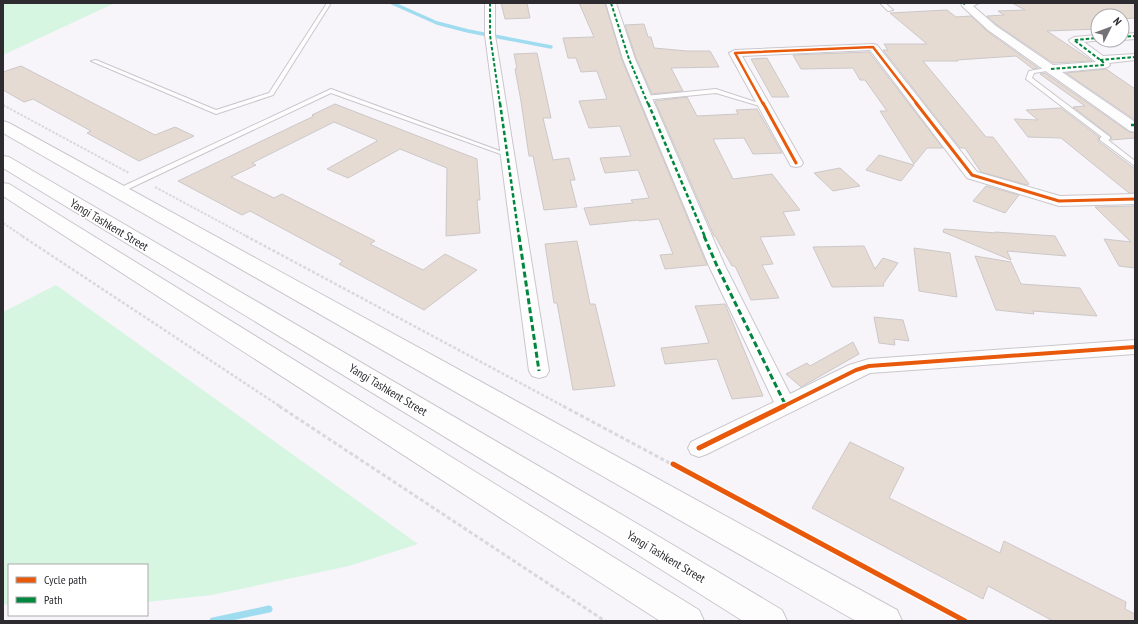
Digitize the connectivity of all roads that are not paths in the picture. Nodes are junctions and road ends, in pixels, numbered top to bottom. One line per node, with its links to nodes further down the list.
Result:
1 (330, 3): 10 (lane)
2 (490, 3): 16 (street)
3 (611, 3): 12 (street)
4 (882, 3): 6 (lane)
5 (967, 3): 11 (street)
6 (890, 10)
7 (1090, 39): 9 (street)
8 (1135, 57): 9 (street)
9 (1100, 60): 11 (street)
10 (94, 62)
11 (1051, 69): 15 (street); 19 (lane)
12 (645, 98): 13 (lane); 25 (street)
13 (765, 106): 18 (street); 22 (street)
14 (3, 126): 20 (main road)
15 (1134, 126)
16 (508, 155): 20 (lane); 24 (street)
17 (3, 161): 28 (main road, Yangi Tashkent Street)
18 (796, 163)
19 (1135, 164)
20 (126, 183): 29 (main road)
21 (3, 188): 27 (main road, Yangi Tashkent Street)
22 (1135, 199)
23 (1135, 347): 25 (street)
24 (539, 371)
25 (786, 406): 26 (street)
26 (700, 448)
27 (688, 621)
28 (771, 621)
29 (886, 621)

